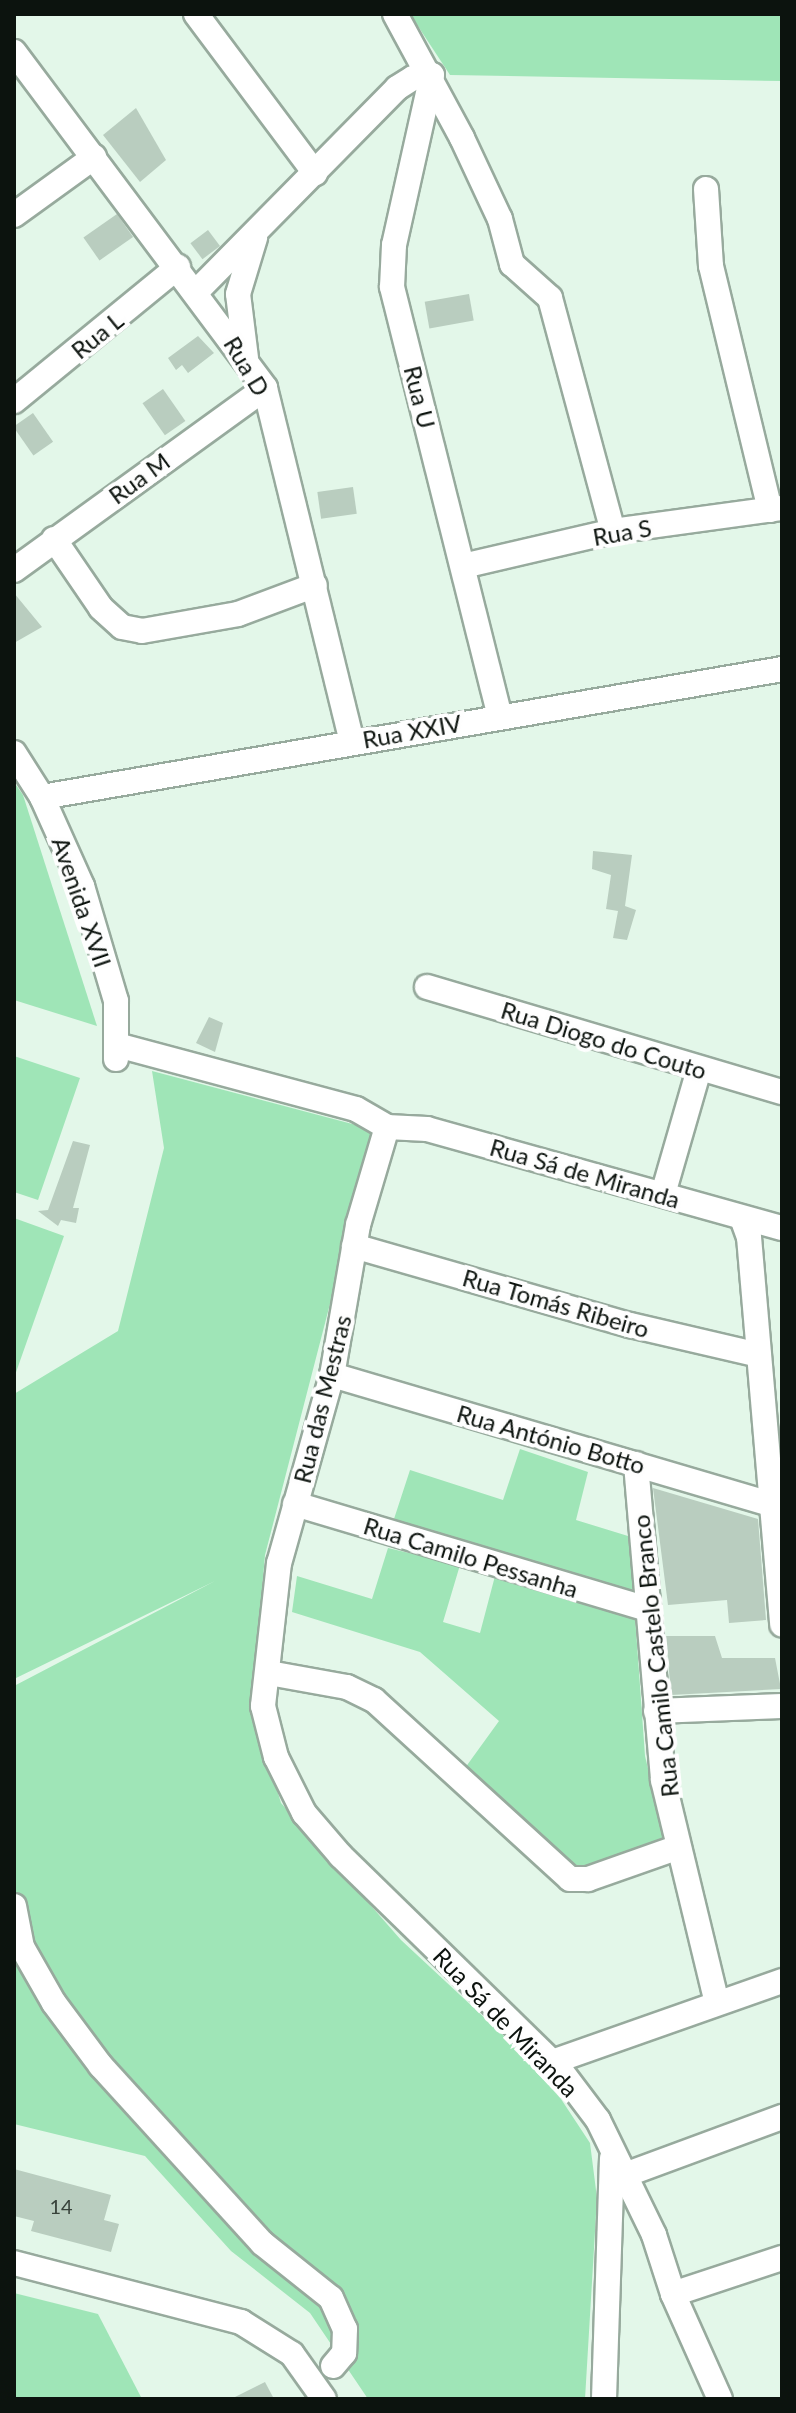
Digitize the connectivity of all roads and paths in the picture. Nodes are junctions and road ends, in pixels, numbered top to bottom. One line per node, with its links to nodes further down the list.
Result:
1 (196, 14): 6 (street)
2 (395, 14): 4 (street)
3 (14, 52): 5 (street, Rua D)
4 (432, 75): 6 (street); 16 (street); 18 (street, Rua U)
5 (94, 157): 8 (street); 10 (street, Rua D)
6 (315, 173): 9 (street)
7 (706, 189): 15 (street)
8 (14, 215)
9 (259, 229): 11 (street); 12 (street)
10 (178, 267): 11 (street, Rua D); 14 (street, Rua L)
11 (196, 292): 12 (street, Rua D)
12 (246, 358): 13 (street, Rua D)
13 (265, 388): 17 (street, Rua M); 20 (street, Rua D)
14 (14, 401)
15 (776, 509): 16 (street, Rua S)
16 (613, 531): 18 (street, Rua S)
17 (54, 539): 19 (street, Rua M); 20 (street)
18 (463, 566): 22 (street, Rua U)
19 (14, 570)
20 (315, 585): 23 (street, Rua D)
21 (782, 669): 22 (street, Rua XXIV)
22 (500, 716): 23 (street, Rua XXIV)
23 (352, 741): 25 (street, Rua XXIV)
24 (14, 753): 25 (street, Avenida XVII)
25 (42, 797): 29 (street, Avenida XVII)
26 (427, 987): 27 (street, Rua Diogo do Couto)
27 (699, 1069): 28 (street, Rua Diogo do Couto); 30 (street)
28 (782, 1092)
29 (387, 1127): 30 (street, Rua Sá de Miranda); 33 (street, Rua das Mestras)
30 (663, 1194): 31 (street, Rua Sá de Miranda)
31 (742, 1218): 32 (street, Rua Sá de Miranda); 34 (street)
32 (782, 1228)
33 (354, 1246): 34 (street, Rua Tomás Ribeiro); 35 (street, Rua das Mestras)
34 (759, 1355): 38 (street)
35 (332, 1375): 36 (street, Rua António Botto); 37 (street, Rua das Mestras)
36 (636, 1464): 38 (street, Rua António Botto); 39 (street, Rua Camilo Castelo Branco)
37 (295, 1504): 39 (street, Rua Camilo Pessanha); 41 (street, Rua das Mestras)
38 (771, 1504): 40 (street)
39 (648, 1609): 43 (street, Rua Camilo Castelo Branco)
40 (782, 1625)
41 (269, 1673): 44 (street); 48 (street, Rua Sá de Miranda)
42 (782, 1706): 43 (street)
43 (656, 1711): 44 (street, Rua Camilo Castelo Branco)
44 (679, 1847): 47 (street, Rua Camilo Castelo Branco)
45 (14, 1906): 58 (street)
46 (782, 1981): 47 (street)
47 (717, 2003): 48 (street)
48 (552, 2062): 50 (street, Rua Sá de Miranda)
49 (782, 2117): 50 (street)
50 (618, 2175): 51 (street); 52 (street)
51 (638, 2198): 52 (street); 53 (street); 55 (street)
52 (611, 2220): 55 (street)
53 (656, 2243): 55 (street); 57 (street)
54 (782, 2258): 57 (street)
55 (611, 2262): 60 (street)
56 (14, 2263): 59 (street)
57 (673, 2294): 61 (street)
58 (333, 2366)
59 (324, 2399)
60 (604, 2399)
61 (720, 2399)

